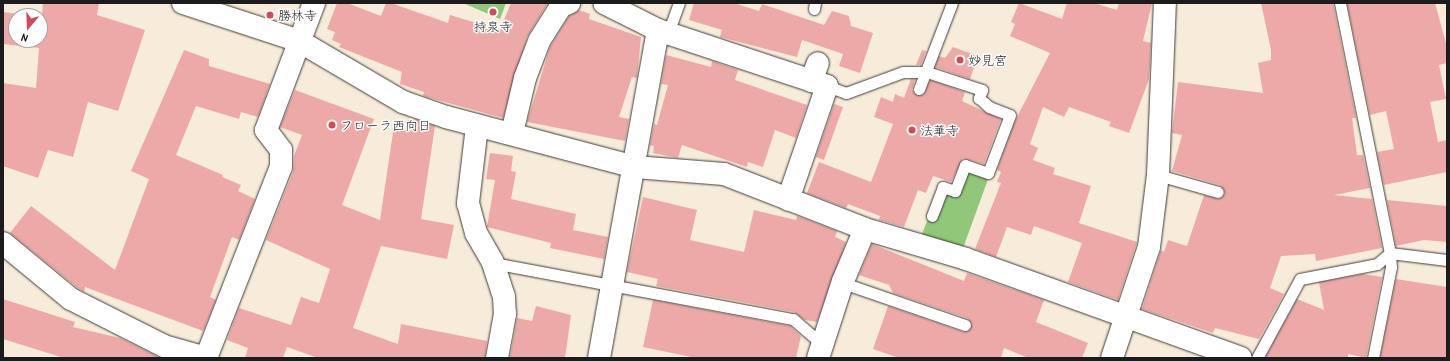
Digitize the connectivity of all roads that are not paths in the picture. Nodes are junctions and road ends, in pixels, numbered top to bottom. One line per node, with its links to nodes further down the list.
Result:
1 (183, 3): 10 (street)
2 (314, 3): 10 (street)
3 (569, 3): 15 (street)
4 (604, 3): 9 (street)
5 (679, 3): 9 (lane)
6 (952, 3): 11 (lane)
7 (1165, 3): 17 (street)
8 (1340, 3): 23 (lane)
9 (663, 32): 12 (street); 16 (street)
10 (299, 41): 14 (street); 32 (street)
11 (927, 72): 12 (lane); 13 (lane); 20 (lane)
12 (819, 77): 19 (street)
13 (918, 89)
14 (477, 126): 15 (street); 25 (street)
15 (512, 133): 16 (street)
16 (635, 167): 19 (street); 27 (street)
17 (1158, 175): 18 (lane); 28 (street)
18 (1218, 192)
19 (788, 200): 21 (street)
20 (932, 216)
21 (865, 229): 26 (street); 28 (street)
22 (3, 243): 31 (street)
23 (1390, 253): 24 (lane); 37 (lane); 38 (lane)
24 (1447, 260)
25 (493, 263): 27 (lane); 33 (street)
26 (843, 283): 29 (lane); 30 (street)
27 (614, 285): 30 (lane); 34 (street)
28 (1127, 318): 35 (street); 36 (street)
29 (965, 325)
30 (820, 351)
31 (163, 352): 32 (street)
32 (206, 358)
33 (497, 358)
34 (599, 358)
35 (1112, 358)
36 (1241, 358)
37 (1257, 358)
38 (1373, 358)

